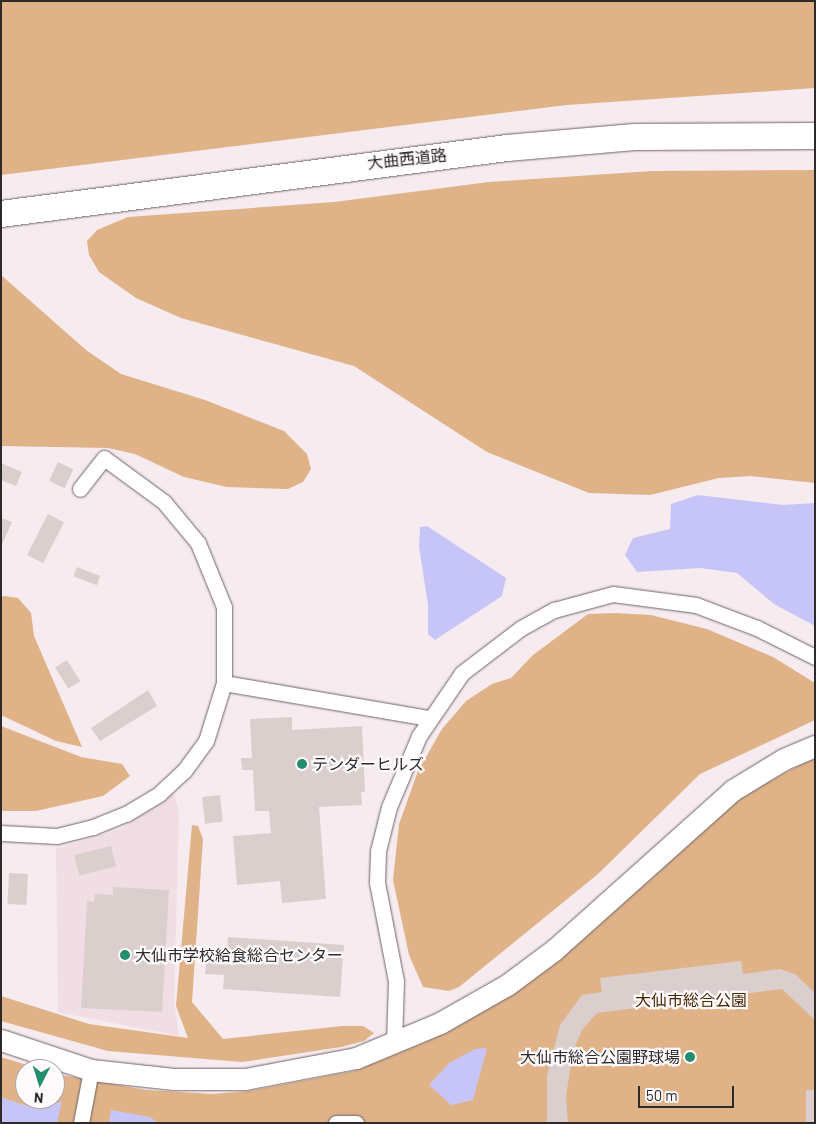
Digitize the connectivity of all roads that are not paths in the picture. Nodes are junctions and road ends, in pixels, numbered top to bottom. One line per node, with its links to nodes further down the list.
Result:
1 (815, 136): 2 (highway, 大曲西道路)
2 (1, 214)
3 (80, 489): 5 (street)
4 (815, 657): 6 (street)
5 (224, 683): 6 (street); 8 (street)
6 (429, 718): 10 (street)
7 (815, 746): 10 (street)
8 (1, 833)
9 (1, 1040): 11 (street)
10 (394, 1044): 11 (street)
11 (91, 1070): 12 (street)
12 (81, 1123)
13 (336, 1123): 14 (street)
14 (356, 1123)

